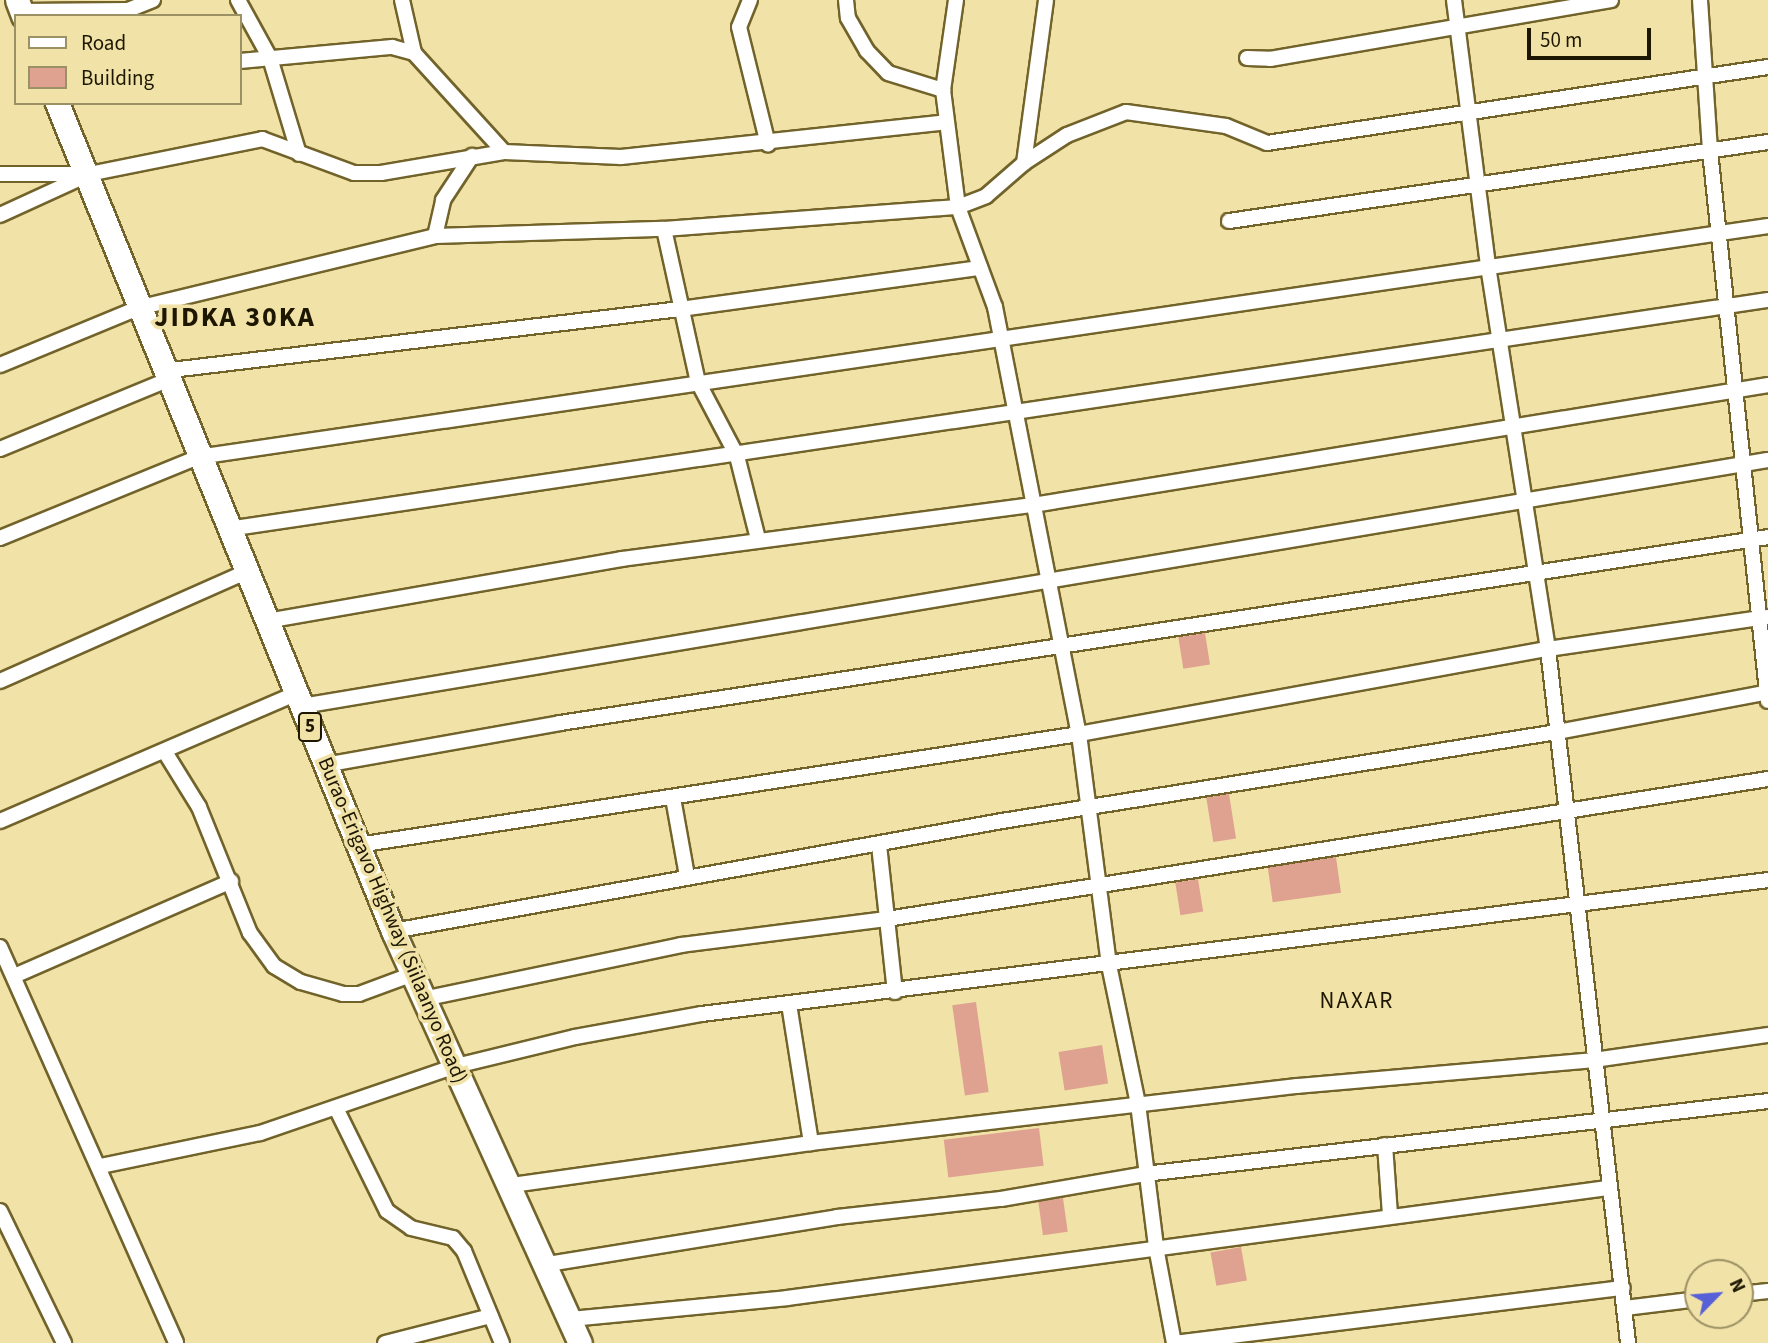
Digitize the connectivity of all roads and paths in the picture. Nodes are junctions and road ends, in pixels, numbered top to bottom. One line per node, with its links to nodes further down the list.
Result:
1 (153, 0): 11 (street)
2 (238, 0): 14 (street)
3 (402, 0): 13 (street)
4 (750, 0): 24 (street)
5 (846, 0): 19 (street)
6 (956, 0): 19 (street)
7 (1046, 0): 29 (street)
8 (1454, 0): 12 (street)
9 (1611, 0): 12 (street)
10 (1700, 0): 18 (street)
11 (21, 9)
12 (1458, 25): 15 (street); 21 (street)
13 (414, 53): 14 (street); 26 (street)
14 (270, 58): 16 (street); 27 (street)
15 (1247, 58)
16 (242, 61)
17 (1768, 67): 18 (street)
18 (1704, 76): 21 (street); 25 (street)
19 (943, 90): 22 (street)
20 (58, 105): 31 (highway, Burao-Erigavo Highway (Siilaanyo Road) / 5)
21 (1470, 112): 29 (street); 32 (street)
22 (946, 122): 24 (street); 33 (street)
23 (1768, 142): 25 (street)
24 (768, 144): 26 (street)
25 (1710, 151): 32 (street); 38 (street)
26 (504, 152): 28 (street)
27 (299, 154): 28 (street); 31 (street)
28 (472, 156): 39 (street)
29 (1024, 163): 33 (street)
30 (0, 174): 31 (street)
31 (89, 174): 34 (street); 44 (highway, Burao-Erigavo Highway (Siilaanyo Road) / 5)
32 (1480, 186): 35 (street); 40 (street)
33 (958, 207): 37 (street); 41 (street)
34 (0, 215)
35 (1229, 221)
36 (1768, 226): 38 (street)
37 (664, 229): 39 (street); 45 (street)
38 (1720, 233): 40 (street); 43 (street)
39 (435, 236): 44 (street)
40 (1488, 266): 46 (street); 47 (street)
41 (980, 268): 45 (street); 46 (street)
42 (1768, 300): 43 (street)
43 (1725, 306): 47 (street); 52 (street)
44 (138, 308): 48 (street); 49 (highway, Burao-Erigavo Highway (Siilaanyo Road) / 5)
45 (680, 309): 49 (street); 50 (street)
46 (1001, 338): 50 (street); 53 (street)
47 (1500, 340): 53 (street); 54 (street)
48 (0, 365)
49 (165, 375): 55 (street); 57 (highway, Burao-Erigavo Highway (Siilaanyo Road) / 5)
50 (698, 382): 56 (street); 57 (street)
51 (1768, 385): 52 (street)
52 (1734, 390): 54 (street); 59 (street)
53 (1016, 410): 56 (street); 61 (street)
54 (1513, 425): 60 (street); 61 (street)
55 (0, 449)
56 (737, 456): 62 (street); 65 (street)
57 (198, 457): 62 (highway, Burao-Erigavo Highway (Siilaanyo Road) / 5); 64 (street)
58 (1768, 460): 59 (street)
59 (1741, 464): 60 (street); 66 (street)
60 (1524, 500): 68 (street); 69 (street)
61 (1033, 505): 65 (street); 69 (street)
62 (228, 530): 67 (highway, Burao-Erigavo Highway (Siilaanyo Road) / 5)
63 (1768, 537): 66 (street)
64 (0, 538)
65 (758, 540): 71 (street)
66 (1753, 540): 68 (street); 70 (street)
67 (246, 572): 71 (highway, Burao-Erigavo Highway (Siilaanyo Road) / 5); 74 (street)
68 (1537, 573): 72 (street); 73 (street)
69 (1047, 583): 72 (street); 76 (street)
70 (1765, 617): 73 (street); 75 (street)
71 (267, 621): 76 (highway, Burao-Erigavo Highway (Siilaanyo Road) / 5)
72 (1059, 647): 78 (street); 80 (street)
73 (1548, 649): 77 (street); 78 (street)
74 (0, 681)
75 (1768, 695): 77 (street)
76 (299, 700): 79 (street); 80 (highway, Burao-Erigavo Highway (Siilaanyo Road) / 5)
77 (1557, 732): 83 (street); 84 (street)
78 (1079, 734): 82 (street); 83 (street)
79 (165, 752): 85 (street); 90 (street)
80 (326, 765): 86 (highway, Burao-Erigavo Highway (Siilaanyo Road) / 5)
81 (1768, 779): 84 (street)
82 (673, 798): 86 (street); 88 (street)
83 (1089, 807): 87 (street); 91 (street)
84 (1566, 812): 91 (street); 92 (street)
85 (0, 821)
86 (358, 845): 94 (highway, Burao-Erigavo Highway (Siilaanyo Road) / 5)
87 (879, 845): 88 (street); 93 (street)
88 (687, 876): 94 (street)
89 (1768, 880): 92 (street)
90 (231, 881): 97 (street); 98 (street)
91 (1098, 885): 93 (street); 96 (street)
92 (1579, 906): 96 (street); 103 (street)
93 (887, 919): 99 (street); 100 (street)
94 (393, 931): 97 (highway, Burao-Erigavo Highway (Siilaanyo Road) / 5)
95 (0, 947): 98 (street)
96 (1109, 965): 99 (street); 106 (street)
97 (413, 974): 100 (highway, Burao-Erigavo Highway (Siilaanyo Road) / 5)
98 (14, 976): 111 (street)
99 (895, 992): 101 (street)
100 (424, 999): 104 (highway, Burao-Erigavo Highway (Siilaanyo Road) / 5)
101 (789, 1004): 104 (street); 109 (street)
102 (1768, 1035): 103 (street)
103 (1594, 1060): 106 (street); 108 (street)
104 (456, 1066): 107 (street); 113 (highway, Burao-Erigavo Highway (Siilaanyo Road) / 5)
105 (1768, 1101): 108 (street)
106 (1138, 1104): 109 (street); 112 (street)
107 (336, 1108): 111 (street); 122 (street)
108 (1601, 1121): 110 (street); 114 (street)
109 (811, 1143): 113 (street)
110 (1385, 1145): 112 (street); 116 (street)
111 (100, 1166): 125 (street)
112 (1145, 1174): 117 (street); 118 (street)
113 (512, 1185): 118 (highway, Burao-Erigavo Highway (Siilaanyo Road) / 5)
114 (1608, 1188): 116 (street); 119 (street)
115 (0, 1211): 124 (street)
116 (1390, 1215): 117 (street)
117 (1156, 1247): 123 (street); 129 (street)
118 (548, 1264): 123 (highway, Burao-Erigavo Highway (Siilaanyo Road) / 5)
119 (1623, 1288): 121 (street); 129 (street)
120 (1684, 1301): 121 (street)
121 (1625, 1308): 130 (street)
122 (491, 1316): 126 (street); 127 (street)
123 (570, 1319): 128 (highway, Burao-Erigavo Highway (Siilaanyo Road) / 5)
124 (64, 1343)
125 (176, 1343)
126 (385, 1343)
127 (502, 1343)
128 (580, 1343)
129 (1174, 1343)
130 (1628, 1343)

